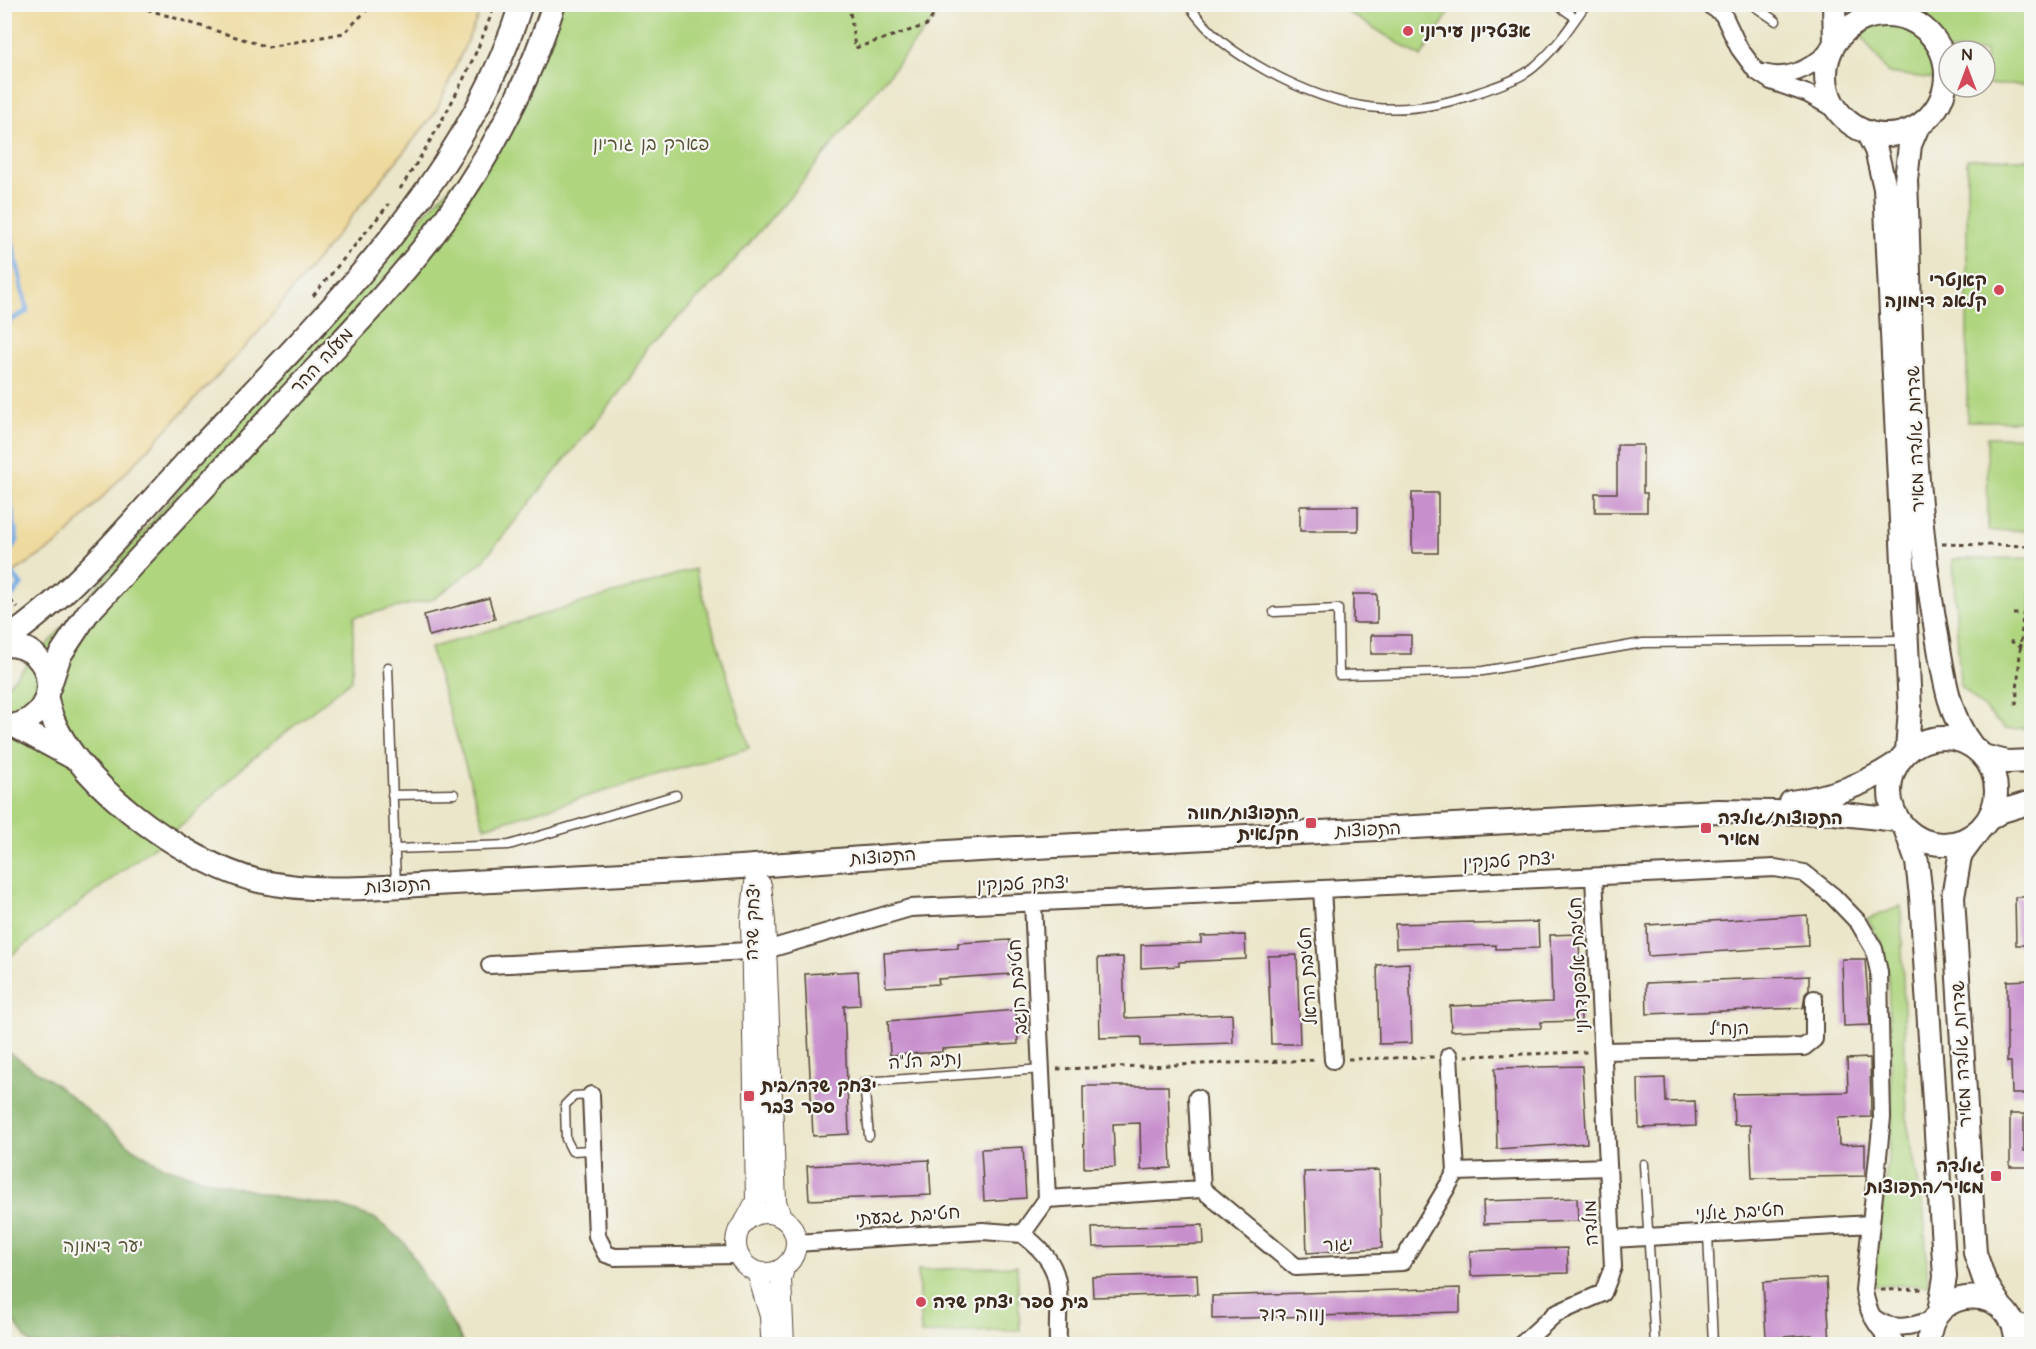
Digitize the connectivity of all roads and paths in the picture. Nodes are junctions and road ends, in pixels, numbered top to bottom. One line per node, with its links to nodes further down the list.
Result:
1 (130, 4): 2 (path)
2 (373, 4)
3 (495, 4): 22 (path)
4 (521, 4): 35 (main road, מעלה ההר)
5 (554, 4): 39 (main road, מעלה ההר)
6 (849, 4): 7 (path)
7 (941, 4)
8 (1188, 4): 15 (lane)
9 (1556, 4): 15 (lane)
10 (1586, 4): 15 (lane)
11 (1708, 4): 18 (street)
12 (1751, 4): 16 (lane)
13 (1834, 4): 17 (main road)
14 (1881, 10): 17 (main road); 20 (main road)
15 (1576, 18)
16 (1776, 21)
17 (1834, 45): 18 (street); 19 (main road)
18 (1756, 71): 19 (street)
19 (1838, 111): 21 (main road)
20 (1918, 126): 21 (main road); 25 (main road, שדרות גולדה מאיר)
21 (1867, 132): 33 (main road, שדרות גולדה מאיר)
22 (398, 193)
23 (391, 201): 24 (path)
24 (310, 299)
25 (1922, 544): 26 (path); 42 (main road, שדרות גולדה מאיר)
26 (2031, 546)
27 (24, 603): 29 (path)
28 (1274, 612): 33 (lane)
29 (10, 613)
30 (2013, 614): 31 (path)
31 (2023, 614): 32 (path); 36 (path)
32 (2031, 614)
33 (1905, 640): 43 (main road, שדרות גולדה מאיר)
34 (2010, 641): 36 (path)
35 (4, 643): 39 (main road, התפוצות)
36 (2021, 646): 37 (path); 40 (path)
37 (2031, 651)
38 (388, 667): 47 (lane)
39 (48, 693): 41 (main road); 45 (main road, התפוצות)
40 (2016, 705)
41 (10, 726): 45 (main road, התפוצות)
42 (1978, 751): 43 (main road); 44 (main road); 52 (main road)
43 (1902, 757): 50 (main road, התפוצות); 51 (main road)
44 (2031, 761)
45 (85, 767): 56 (main road, התפוצות)
46 (454, 794): 47 (lane)
47 (392, 795): 53 (lane)
48 (676, 795): 53 (lane)
49 (2031, 802): 52 (main road)
50 (1718, 811): 51 (main road, התפוצות); 54 (main road, התפוצות)
51 (1902, 826): 52 (main road); 89 (main road, שדרות גולדה מאיר)
52 (1983, 826): 90 (main road, שדרות גולדה מאיר)
53 (394, 849): 56 (lane)
54 (757, 867): 56 (main road, התפוצות); 59 (street, יצחק שדה)
55 (1594, 877): 57 (street, יצחק טבנקין); 62 (street, חטיבת אלכסנדרוני); 77 (street, יצחק טבנקין)
56 (396, 886)
57 (1322, 890): 58 (street, יצחק טבנקין); 64 (street, חטיבת הראל)
58 (1033, 903): 59 (street, יצחק טבנקין); 65 (street, חטיבת הנגב)
59 (759, 951): 60 (street, יצחק טבנקין); 75 (street, יצחק שדה); 76 (street, יצחק שדה)
60 (490, 965)
61 (1814, 999): 62 (street, הנח"ל)
62 (1603, 1051): 71 (street, מולדה)
63 (1449, 1056): 72 (street)
64 (1333, 1060)
65 (1043, 1069): 68 (lane, נתיב הל"ה); 74 (street, חטיבת הנגב)
66 (591, 1095): 69 (street); 69 (lane)
67 (1197, 1098): 73 (street)
68 (868, 1137)
69 (593, 1150): 83 (street)
70 (1644, 1164): 80 (lane)
71 (1607, 1167): 72 (street); 81 (street, מולדה)
72 (1456, 1172): 73 (street, יגור)
73 (1202, 1189): 74 (street)
74 (1047, 1199): 78 (street)
75 (781, 1217): 76 (street); 82 (street)
76 (746, 1220): 83 (street)
77 (1870, 1224): 79 (street, חטיבת גולני); 88 (street, יצחק טבנקין)
78 (1022, 1234): 82 (street, חטיבת גבעתי); 94 (street)
79 (1708, 1234): 80 (street, חטיבת גולני); 97 (lane)
80 (1649, 1236): 81 (street, חטיבת גולני); 96 (lane)
81 (1612, 1239): 95 (street, מולדה)
82 (796, 1243): 84 (street)
83 (737, 1255): 85 (street)
84 (783, 1268): 85 (street); 93 (street)
85 (757, 1272): 92 (street)
86 (1935, 1288): 87 (path)
87 (1873, 1290)
88 (1869, 1312): 89 (street); 91 (street, יצחק טבנקין)
89 (1937, 1316): 90 (main road); 98 (main road, שדרות גולדה מאיר)
90 (2016, 1320): 99 (main road)
91 (1892, 1342)
92 (771, 1344)
93 (784, 1344)
94 (1058, 1344)
95 (1522, 1344)
96 (1655, 1344)
97 (1713, 1344)
98 (1929, 1344)
99 (2016, 1344)

